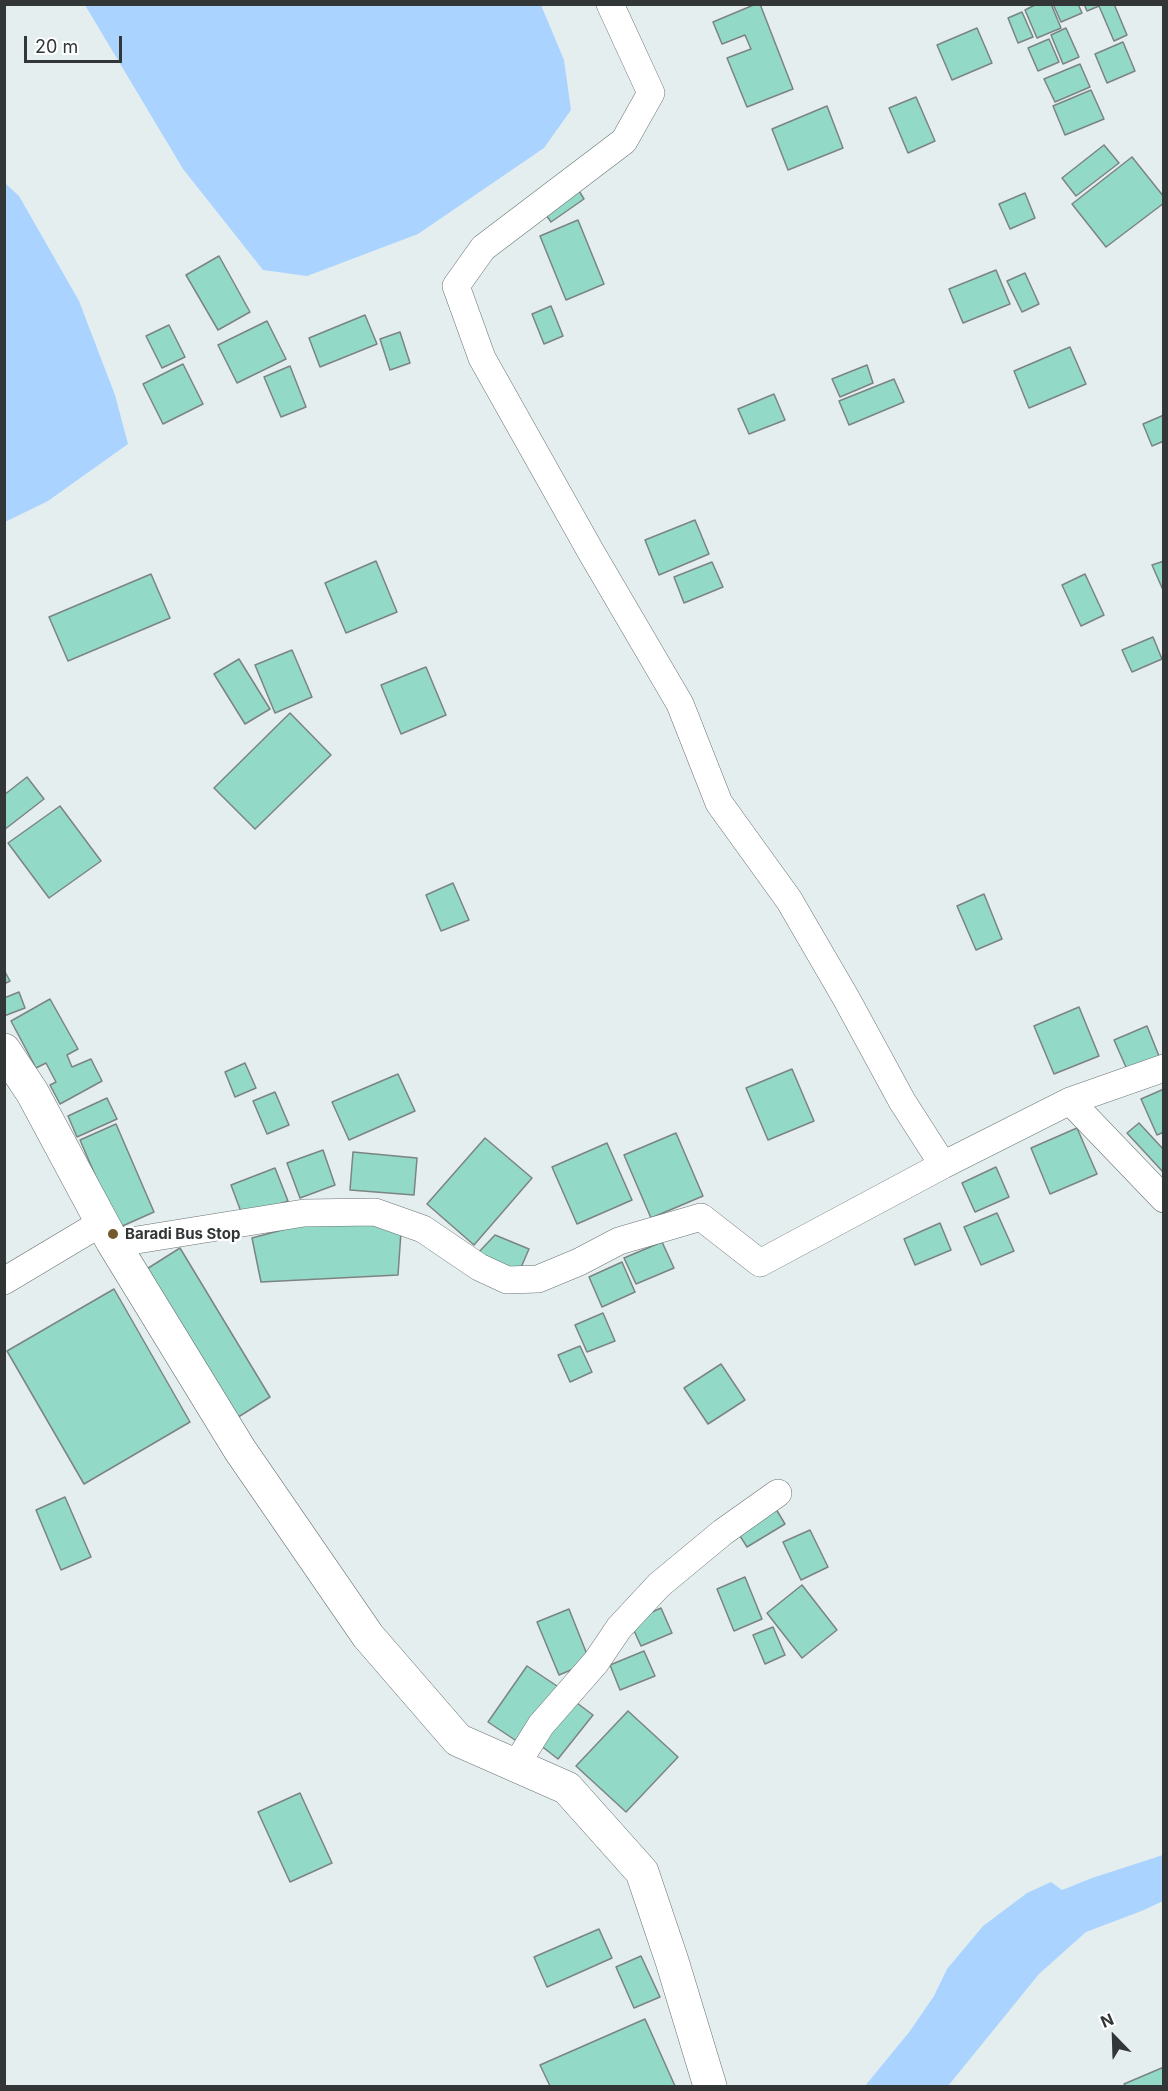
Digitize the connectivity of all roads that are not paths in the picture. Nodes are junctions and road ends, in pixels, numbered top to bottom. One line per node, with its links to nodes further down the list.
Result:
1 (610, 4): 5 (street)
2 (4, 1050): 7 (main road)
3 (1164, 1068): 4 (street)
4 (1070, 1101): 5 (street); 6 (street)
5 (943, 1165): 7 (street)
6 (1164, 1199)
7 (106, 1232): 8 (street); 10 (main road)
8 (4, 1281)
9 (778, 1493): 10 (street)
10 (516, 1766): 11 (main road)
11 (710, 2086)

